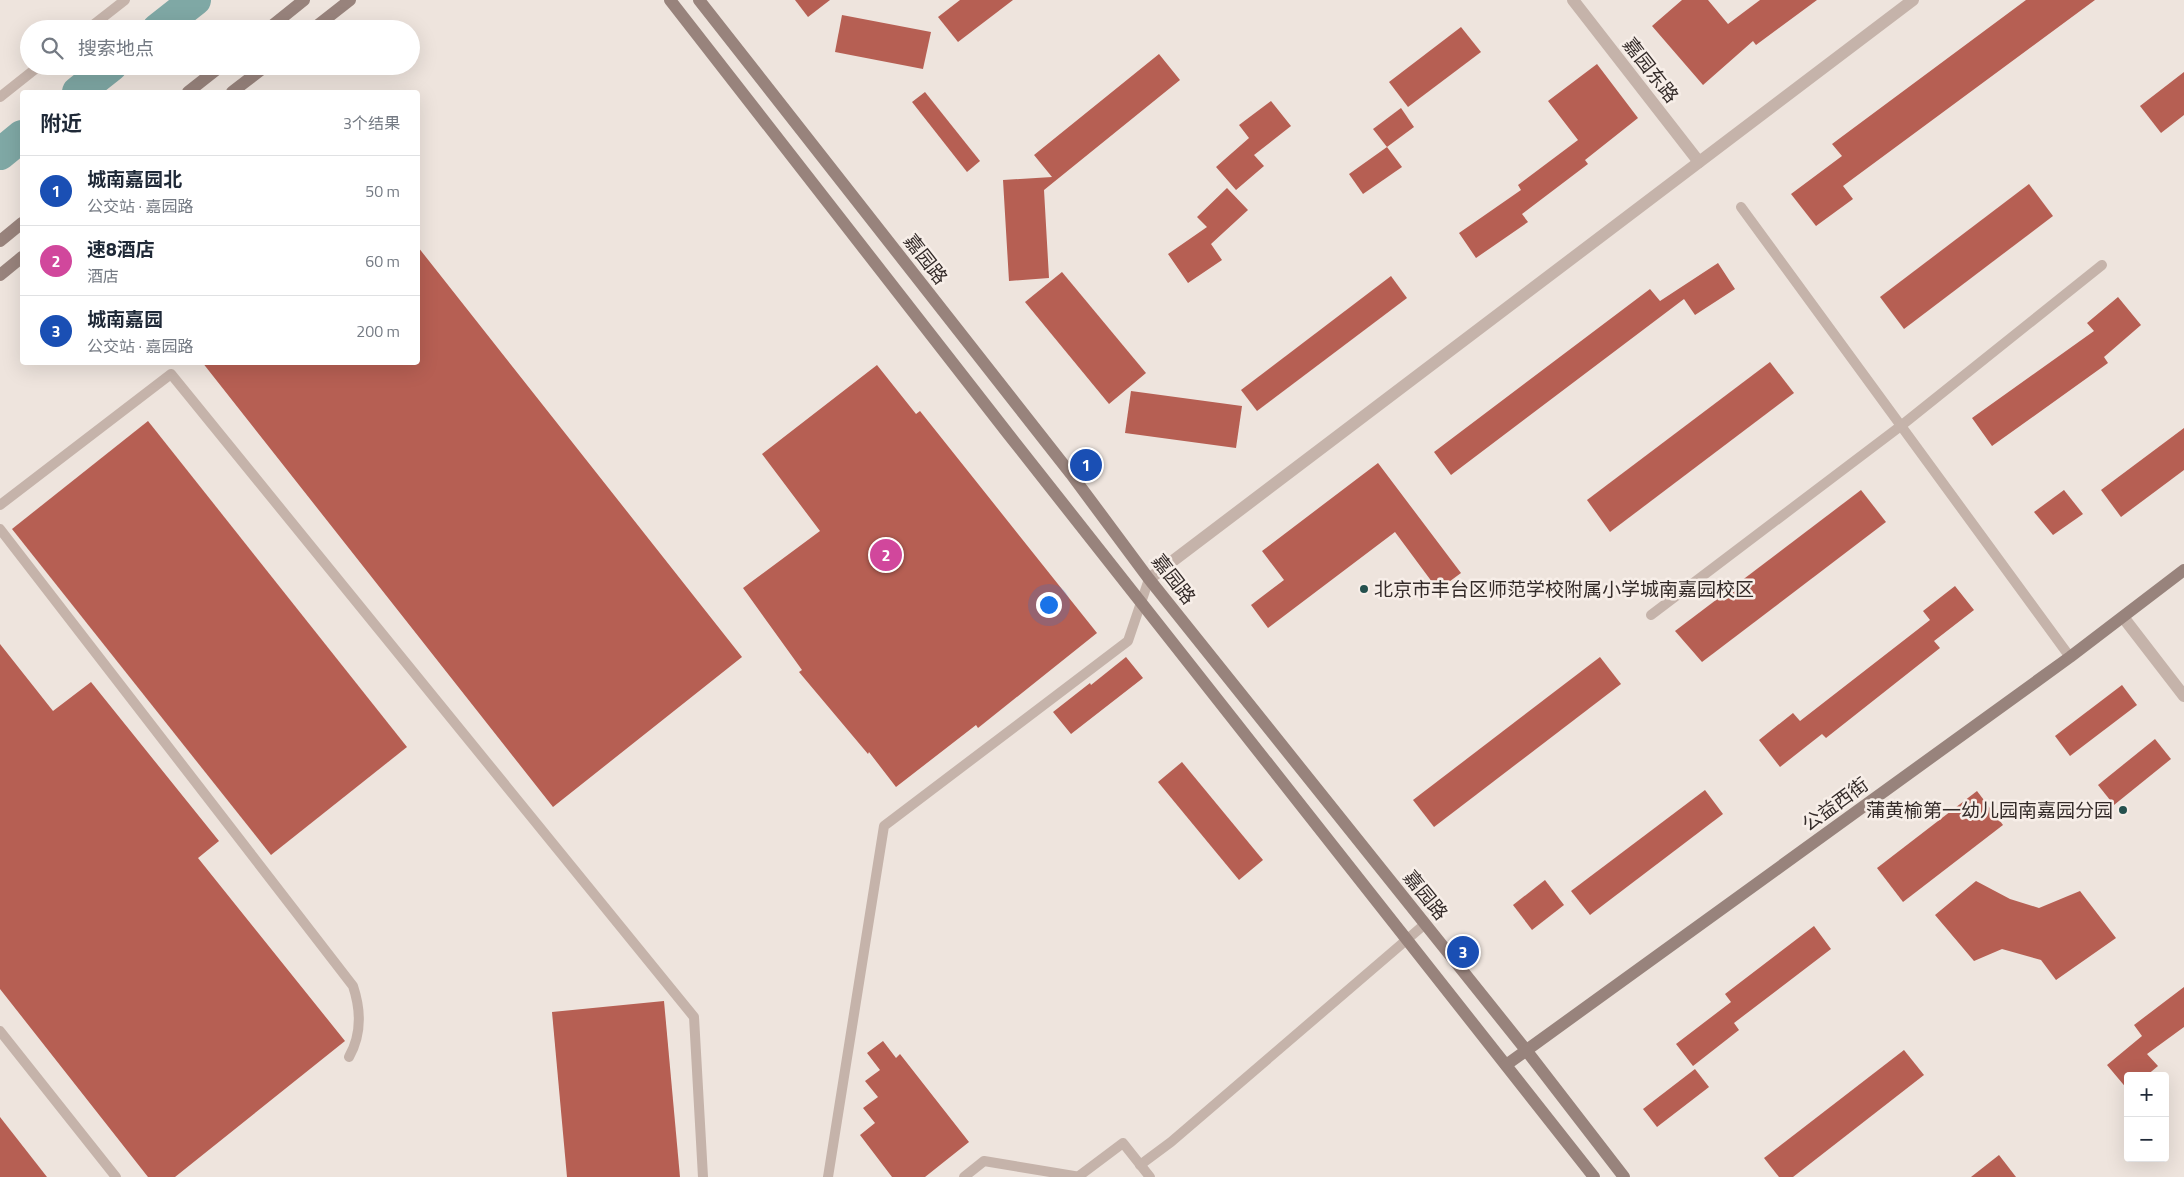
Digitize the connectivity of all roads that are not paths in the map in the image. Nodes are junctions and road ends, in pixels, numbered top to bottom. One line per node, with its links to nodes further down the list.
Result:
1 (125, 0): 8 (lane)
2 (304, 0): 9 (main road)
3 (350, 0): 10 (main road)
4 (670, 0): 29 (main road)
5 (699, 0): 28 (main road, 嘉园路)
6 (1573, 0): 17 (street, 嘉园东路)
7 (1913, 0): 17 (street)
8 (99, 20)
9 (279, 20)
10 (325, 20)
11 (28, 75): 16 (lane)
12 (210, 75): 14 (main road)
13 (254, 75): 15 (main road)
14 (191, 90)
15 (235, 90)
16 (0, 97)
17 (1699, 162): 28 (street)
18 (1740, 206): 24 (lane)
19 (20, 226): 20 (main road)
20 (0, 241)
21 (20, 259): 23 (main road)
22 (2102, 265): 24 (lane)
23 (0, 275)
24 (1902, 426): 30 (lane); 32 (lane)
25 (0, 505): 42 (lane)
26 (0, 529): 38 (lane)
27 (2184, 570): 31 (main road, 公益西街)
28 (1149, 579): 29 (lane); 34 (main road, 嘉园路)
29 (1141, 604): 35 (main road); 43 (lane)
30 (1651, 615)
31 (2123, 617): 32 (main road, 公益西街); 33 (street)
32 (2070, 657): 37 (main road, 公益西街)
33 (2184, 696)
34 (1425, 924): 35 (lane); 37 (main road, 嘉园路)
35 (1407, 939): 39 (main road); 40 (lane)
36 (0, 1031): 41 (lane)
37 (1526, 1050): 39 (main road, 公益西街); 48 (main road, 嘉园路)
38 (349, 1056)
39 (1506, 1065): 47 (main road)
40 (1140, 1165): 45 (lane); 46 (lane)
41 (116, 1177)
42 (703, 1177)
43 (828, 1177)
44 (964, 1177): 45 (lane)
45 (1079, 1177)
46 (1150, 1177)
47 (1594, 1177)
48 (1624, 1177)

